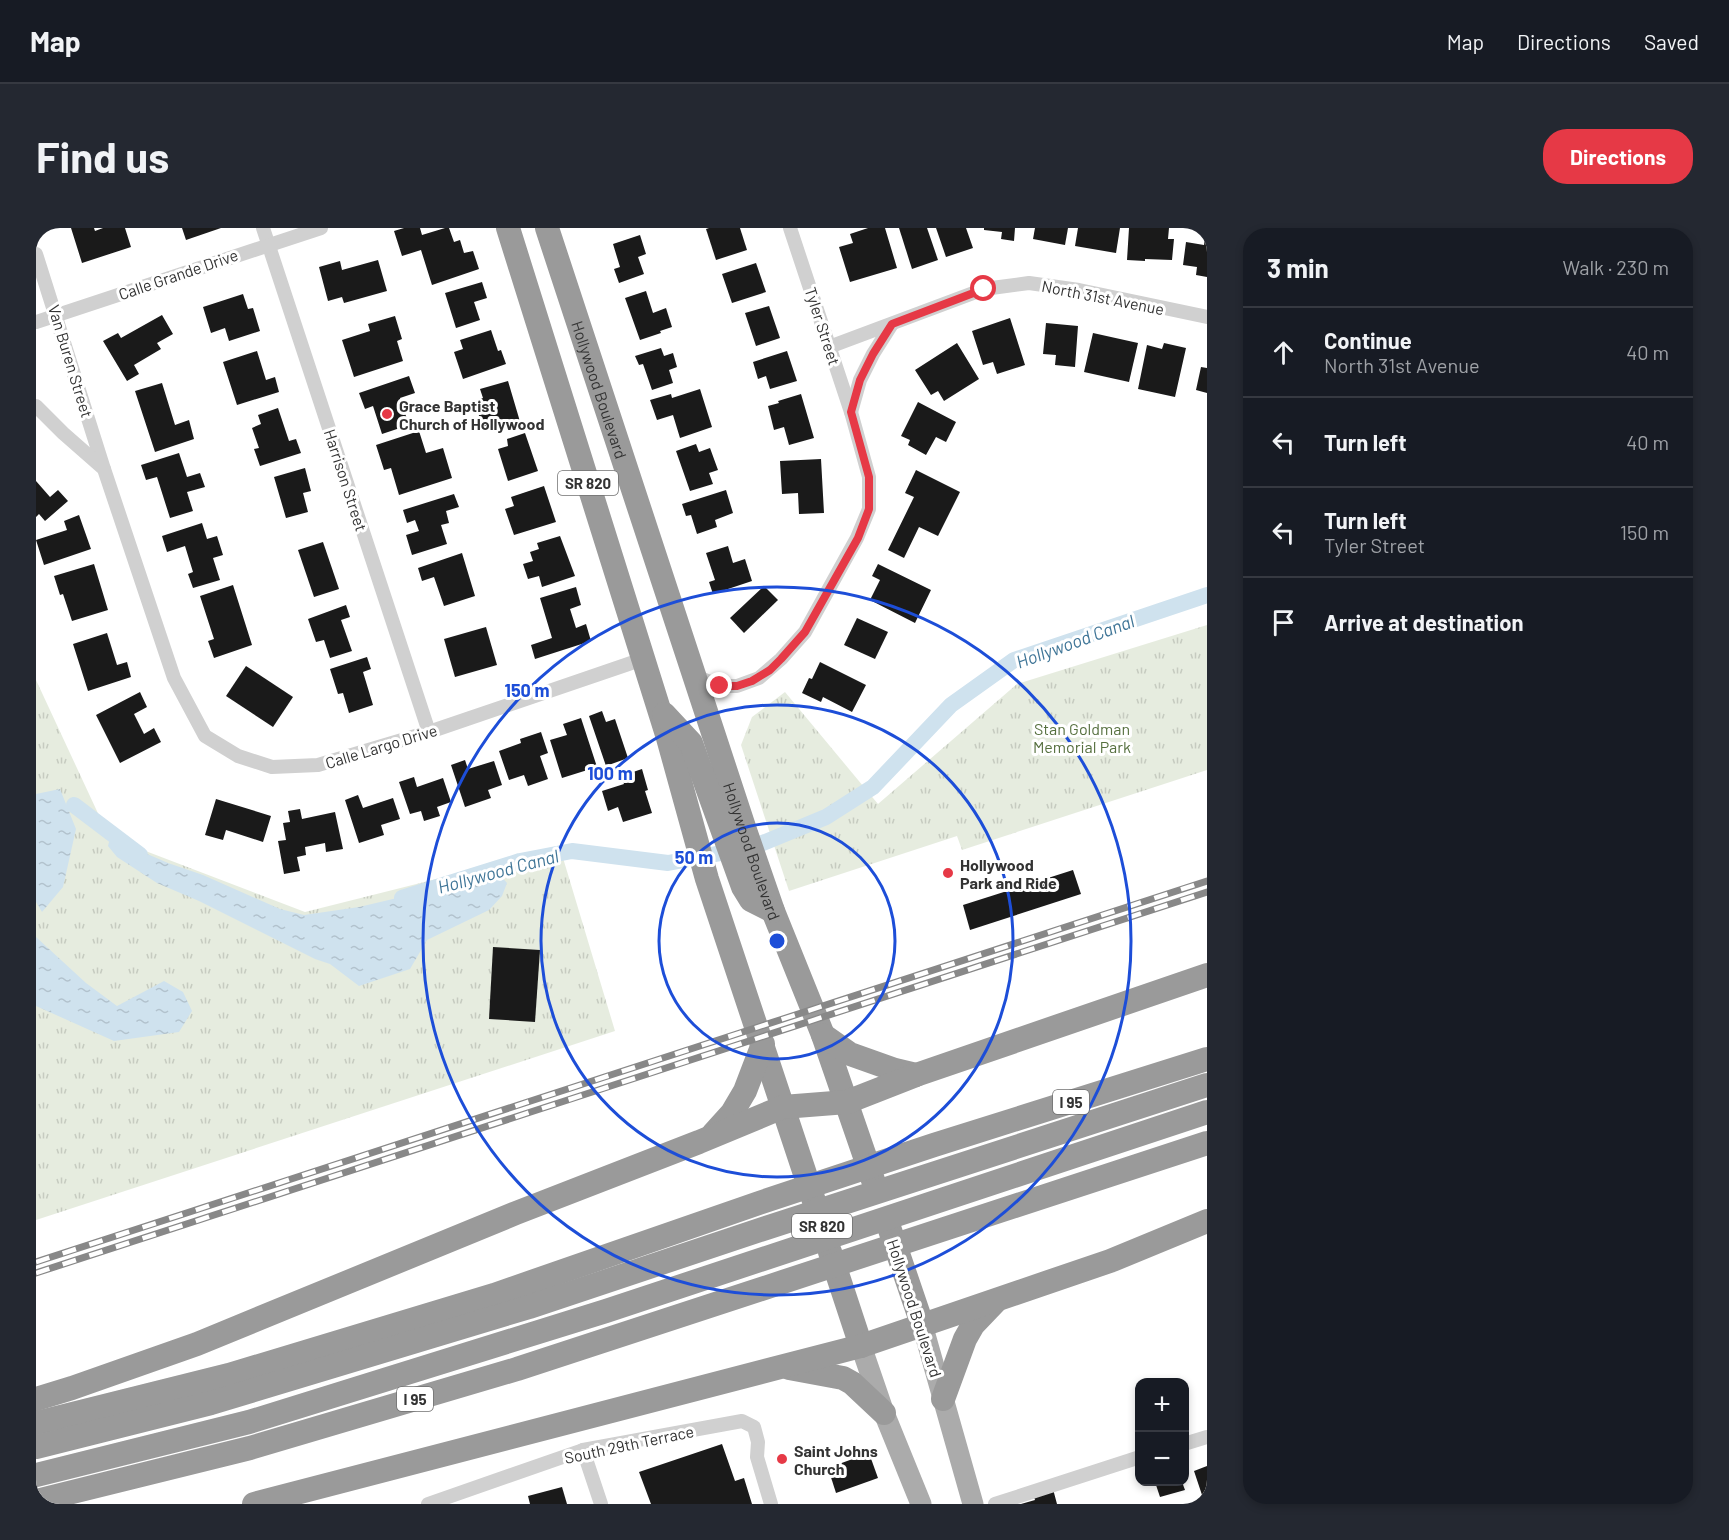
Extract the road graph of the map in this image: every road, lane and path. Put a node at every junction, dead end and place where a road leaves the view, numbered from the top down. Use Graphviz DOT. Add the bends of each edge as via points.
graph roads {
  1 [pos="263,228"];
  2 [pos="321,228"];
  3 [pos="508,228"];
  4 [pos="547,228"];
  5 [pos="790,228"];
  6 [pos="269,244"];
  7 [pos="36,254"];
  8 [pos="57,315"];
  9 [pos="1207,317"];
  10 [pos="36,322"];
  11 [pos="892,324"];
  12 [pos="829,347"];
  13 [pos="36,406"];
  14 [pos="851,412"];
  15 [pos="104,469"];
  16 [pos="643,659"];
  17 [pos="693,675"];
  18 [pos="659,708"];
  19 [pos="429,732"];
  20 [pos="740,848"];
  21 [pos="1207,975"];
  22 [pos="823,1035"];
  23 [pos="763,1044"];
  24 [pos="1207,1059"];
  25 [pos="916,1075"];
  26 [pos="1207,1085"];
  27 [pos="847,1102"];
  28 [pos="783,1107"];
  29 [pos="1207,1112"];
  30 [pos="709,1138"];
  31 [pos="1207,1143"];
  32 [pos="1207,1221"];
  33 [pos="999,1298"];
  34 [pos="922,1324"];
  35 [pos="861,1346"];
  36 [pos="781,1367"];
  37 [pos="36,1399"];
  38 [pos="943,1399"];
  39 [pos="884,1413"];
  40 [pos="36,1423"];
  41 [pos="1207,1437"];
  42 [pos="1189,1443"];
  43 [pos="36,1447"];
  44 [pos="583,1450"];
  45 [pos="1135,1459"];
  46 [pos="36,1475"];
  47 [pos="36,1501"];
  48 [pos="254,1504"];
  49 [pos="428,1504"];
  50 [pos="601,1504"];
  51 [pos="771,1504"];
  52 [pos="921,1504"];
  53 [pos="973,1504"];
  54 [pos="995,1504"];
  1 -- 6 [label="street, Harrison Street"];
  2 -- 6 [label="street, Calle Grande Drive"];
  3 -- 16 [label="highway, SR 820"];
  4 -- 17 [label="highway, Hollywood Boulevard / SR 820"];
  5 -- 12 [label="street, Tyler Street"];
  6 -- 8 [label="street, Calle Grande Drive"];
  6 -- 19 [label="street, Harrison Street"];
  7 -- 8 [label="street, Van Buren Street"];
  8 -- 10 [label="street, Calle Grande Drive"];
  8 -- 15 [label="street, Van Buren Street"];
  9 -- 11 [label="street, North 31st Avenue" via="1029,283 984,289"];
  11 -- 12 [label="street, North 31st Avenue"];
  11 -- 14 [label="street" via="860,380"];
  12 -- 14 [label="street, Tyler Street"];
  13 -- 15 [label="street"];
  14 -- 17 [label="street, Tyler Street" via="869,477 869,509 858,538 805,632 759,678 737,686 720,686"];
  15 -- 19 [label="street, Calle Largo Drive" via="174,678 205,736 237,756 272,767 318,765"];
  16 -- 18 [label="highway, SR 820"];
  16 -- 19 [label="street, Calle Largo Drive"];
  17 -- 20 [label="highway, Hollywood Boulevard / SR 820"];
  18 -- 20 [label="highway" via="691,743"];
  18 -- 23 [label="highway, SR 820" via="707,879"];
  20 -- 22 [label="highway, Hollywood Boulevard / SR 820" via="773,911"];
  21 -- 25 [label="highway"];
  22 -- 25 [label="highway" via="850,1054"];
  22 -- 27 [label="highway, Hollywood Boulevard / SR 820"];
  23 -- 28 [label="highway, SR 820"];
  23 -- 30 [label="highway" via="746,1091"];
  24 -- 40 [label="highway, I 95" via="934,1145 494,1295 229,1375"];
  25 -- 27 [label="highway"];
  26 -- 43 [label="highway" via="529,1307 211,1403"];
  27 -- 28 [label="highway"];
  27 -- 34 [label="highway, Hollywood Boulevard / SR 820"];
  28 -- 30 [label="highway"];
  28 -- 35 [label="highway, SR 820"];
  29 -- 46 [label="highway" via="606,1311 249,1422"];
  30 -- 37 [label="highway" via="197,1344"];
  31 -- 47 [label="highway, I 95" via="517,1369 250,1448"];
  32 -- 33 [label="highway" via="1110,1261"];
  33 -- 34 [label="highway"];
  33 -- 38 [label="highway" via="973,1324"];
  34 -- 35 [label="highway"];
  34 -- 38 [label="main road, Hollywood Boulevard / SR 820"];
  35 -- 36 [label="highway"];
  35 -- 39 [label="main road, SR 820"];
  36 -- 39 [label="highway" via="843,1378"];
  36 -- 48 [label="highway"];
  38 -- 53 [label="main road, Hollywood Boulevard / SR 820"];
  39 -- 52 [label="main road, SR 820"];
  41 -- 42 [label="street"];
  44 -- 49 [label="street, South 29th Terrace"];
  44 -- 50 [label="street"];
  44 -- 51 [label="street, South 29th Terrace" via="742,1421 754,1427 756,1457"];
  45 -- 54 [label="street"];
}
